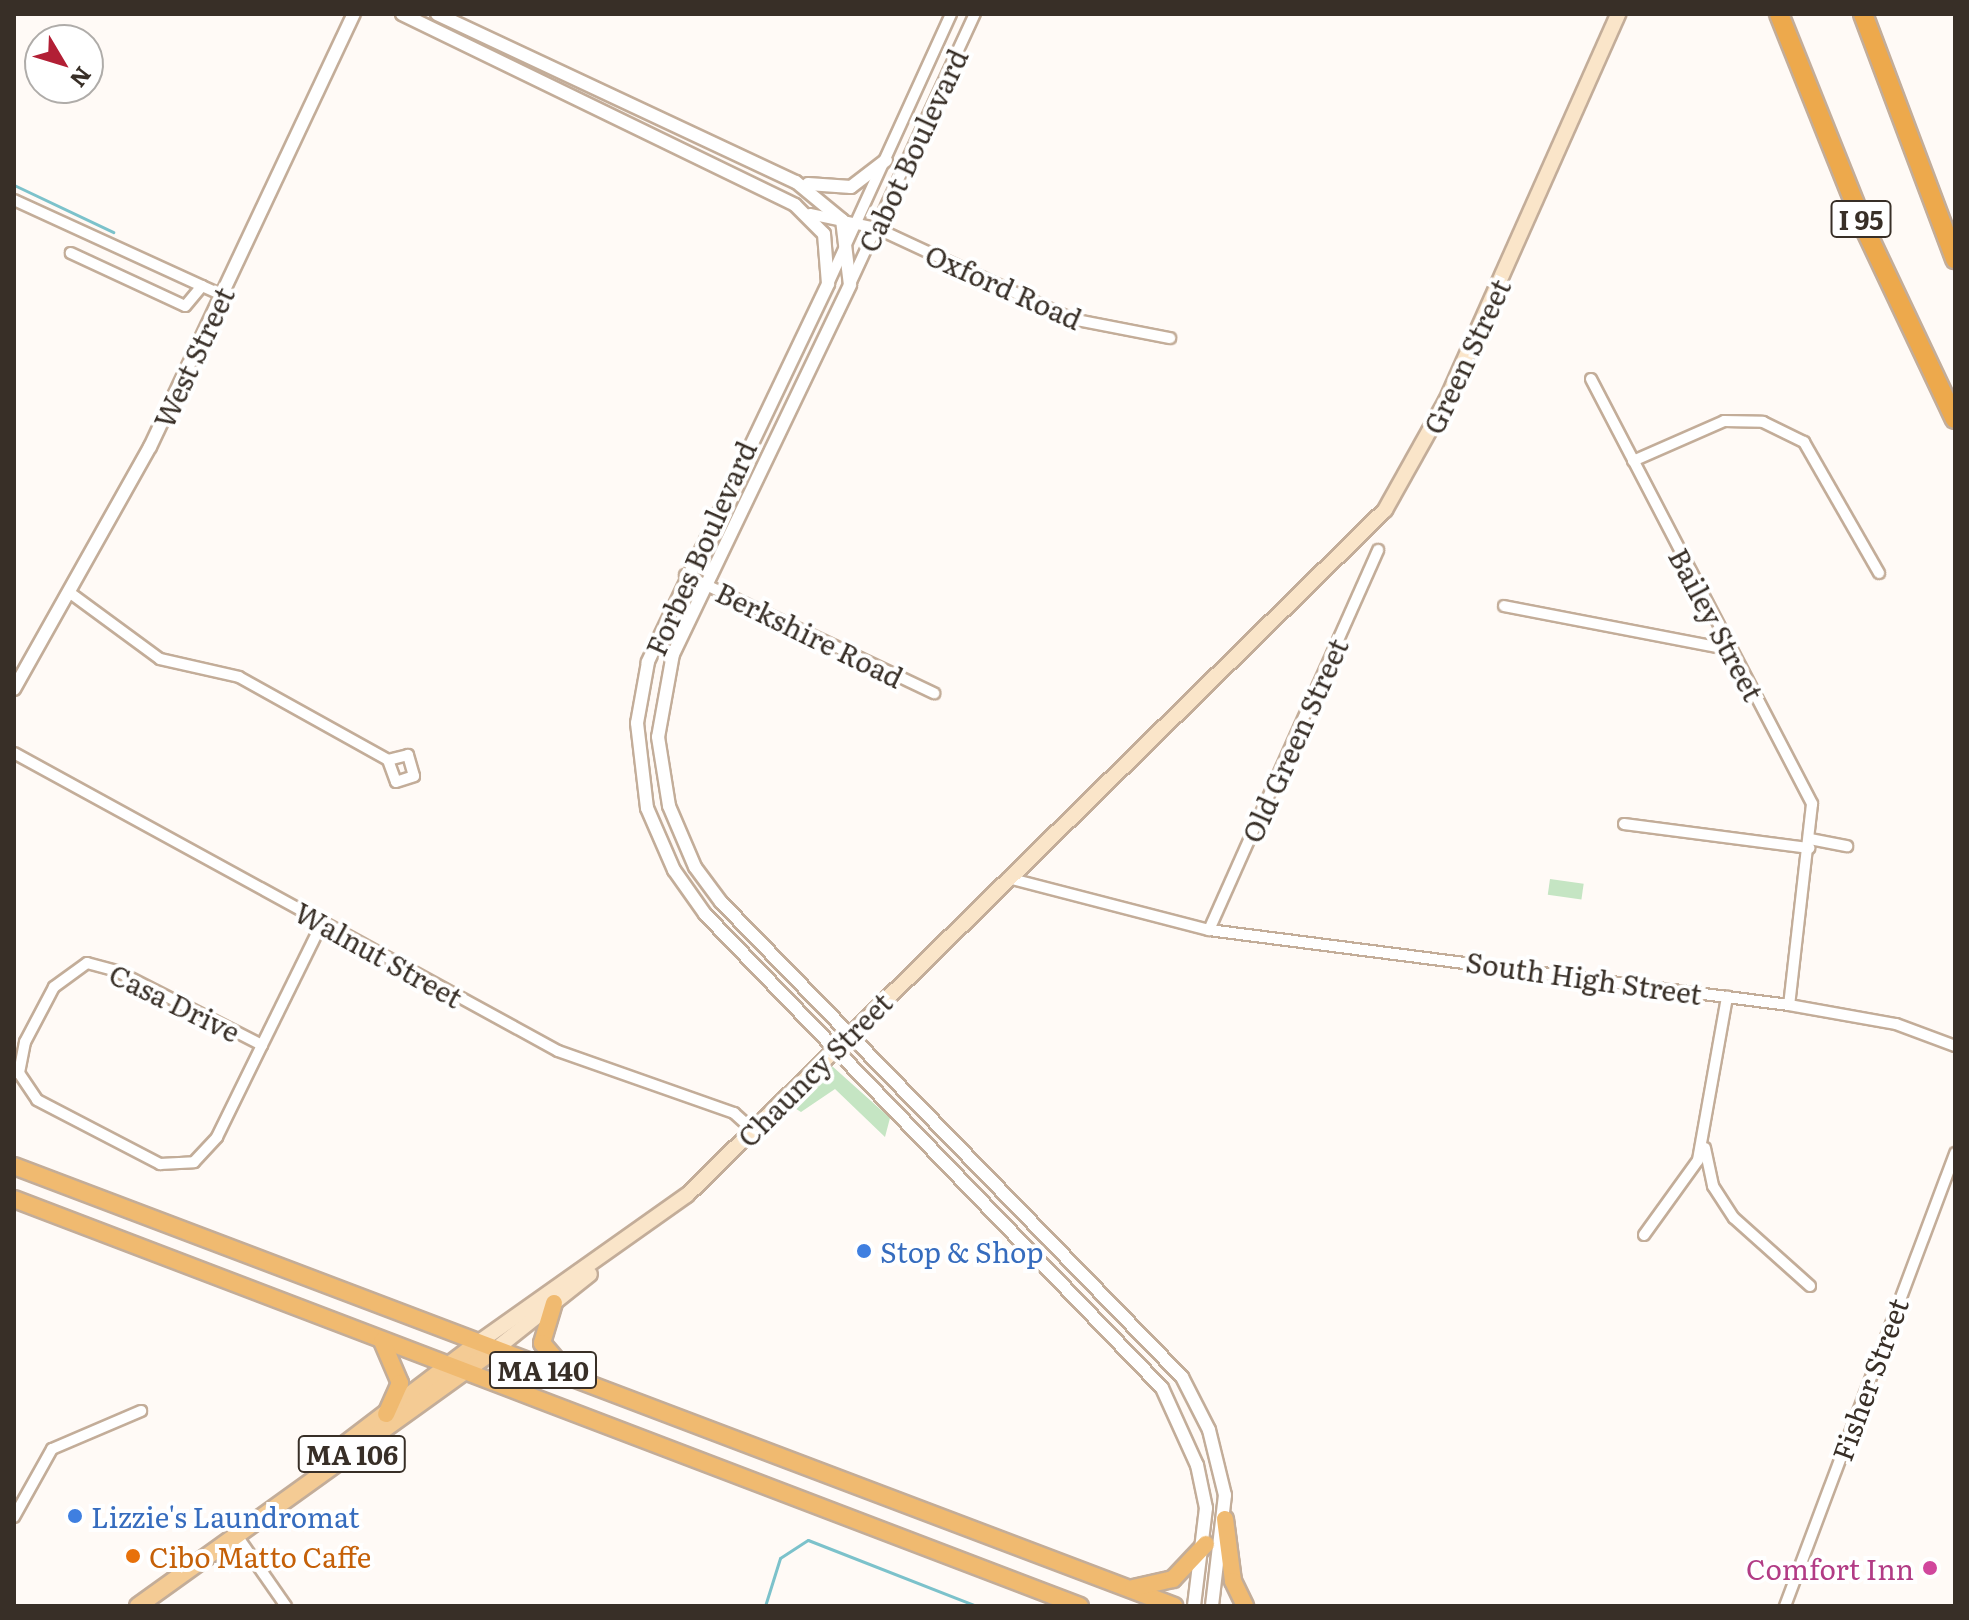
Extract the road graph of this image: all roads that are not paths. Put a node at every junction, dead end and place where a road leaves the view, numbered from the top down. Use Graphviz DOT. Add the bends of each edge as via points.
graph roads {
  1 [pos="354,14"];
  2 [pos="402,14"];
  3 [pos="437,14"];
  4 [pos="951,14"];
  5 [pos="975,14"];
  6 [pos="1618,14"];
  7 [pos="1779,14"];
  8 [pos="1863,14"];
  9 [pos="886,160"];
  10 [pos="796,182"];
  11 [pos="14,200"];
  12 [pos="810,214"];
  13 [pos="842,220"];
  14 [pos="857,224"];
  15 [pos="876,228"];
  16 [pos="848,242"];
  17 [pos="71,253"];
  18 [pos="1955,259"];
  19 [pos="828,284"];
  20 [pos="850,285"];
  21 [pos="202,286"];
  22 [pos="222,295"];
  23 [pos="1170,338"];
  24 [pos="1591,379"];
  25 [pos="1955,419"];
  26 [pos="1633,461"];
  27 [pos="1378,550"];
  28 [pos="1879,573"];
  29 [pos="685,575"];
  30 [pos="704,584"];
  31 [pos="73,595"];
  32 [pos="1504,606"];
  33 [pos="1732,650"];
  34 [pos="1244,651"];
  35 [pos="14,689"];
  36 [pos="934,693"];
  37 [pos="14,753"];
  38 [pos="388,760"];
  39 [pos="1624,824"];
  40 [pos="1809,843"];
  41 [pos="1847,846"];
  42 [pos="1008,878"];
  43 [pos="322,923"];
  44 [pos="1209,930"];
  45 [pos="1727,997"];
  46 [pos="1789,1005"];
  47 [pos="848,1034"];
  48 [pos="262,1045"];
  49 [pos="1955,1046"];
  50 [pos="834,1048"];
  51 [pos="753,1130"];
  52 [pos="1704,1142"];
  53 [pos="1955,1153"];
  54 [pos="14,1166"];
  55 [pos="14,1199"];
  56 [pos="1644,1235"];
  57 [pos="614,1253"];
  58 [pos="1810,1286"];
  59 [pos="554,1303"];
  60 [pos="381,1340"];
  61 [pos="475,1345"];
  62 [pos="492,1352"];
  63 [pos="449,1366"];
  64 [pos="466,1372"];
  65 [pos="578,1383"];
  66 [pos="141,1411"];
  67 [pos="386,1414"];
  68 [pos="14,1517"];
  69 [pos="1225,1519"];
  70 [pos="235,1533"];
  71 [pos="1206,1544"];
  72 [pos="1116,1584"];
  73 [pos="1074,1604"];
  74 [pos="138,1606"];
  75 [pos="286,1606"];
  76 [pos="1174,1606"];
  77 [pos="1194,1606"];
  78 [pos="1212,1606"];
  79 [pos="1245,1606"];
  80 [pos="1785,1606"];
  1 -- 22 [label="street, West Street"];
  2 -- 12 [label="street"];
  3 -- 10 [label="street"];
  4 -- 9 [label="street, Cabot Boulevard"];
  5 -- 15 [label="street, Cabot Boulevard"];
  6 -- 34 [label="main road, Green Street / MA 106" via="1406,480 1374,523"];
  7 -- 25 [label="highway, I 95" via="1861,219"];
  8 -- 18 [label="highway, I 95"];
  9 -- 10 [label="street" via="843,189"];
  9 -- 14 [label="street, Cabot Boulevard"];
  10 -- 13 [label="street"];
  11 -- 21 [label="street"];
  12 -- 13 [label="street"];
  12 -- 19 [label="street, Forbes Boulevard" via="826,242"];
  13 -- 14 [label="street, Oxford Road"];
  13 -- 16 [label="street, Forbes Boulevard"];
  14 -- 15 [label="street, Oxford Road"];
  14 -- 16 [label="street, Cabot Boulevard"];
  15 -- 20 [label="street, Cabot Boulevard"];
  15 -- 23 [label="street, Oxford Road" via="1072,319"];
  16 -- 19 [label="street, Cabot Boulevard"];
  16 -- 20 [label="street, Forbes Boulevard"];
  17 -- 21 [label="street" via="185,306"];
  19 -- 29 [label="street, Forbes Boulevard"];
  20 -- 30 [label="street, Forbes Boulevard"];
  21 -- 22 [label="street"];
  22 -- 31 [label="street, West Street"];
  24 -- 26 [label="street, Bailey Street"];
  26 -- 28 [label="street" via="1724,421 1763,422 1804,442"];
  26 -- 33 [label="street, Bailey Street"];
  27 -- 44 [label="street, Old Green Street"];
  29 -- 30 [label="street, Berkshire Road"];
  29 -- 50 [label="street, Forbes Boulevard" via="657,633 640,699 647,808 698,906"];
  30 -- 36 [label="street, Berkshire Road"];
  30 -- 47 [label="street, Forbes Boulevard" via="673,654 660,708 669,806 695,867 721,902"];
  31 -- 35 [label="street, West Street"];
  31 -- 38 [label="street" via="160,659 239,677"];
  32 -- 33 [label="street"];
  33 -- 40 [label="street, Bailey Street" via="1808,791"];
  34 -- 42 [label="main road, Chauncy Street / MA 106"];
  37 -- 43 [label="street, Walnut Street"];
  39 -- 40 [label="street"];
  40 -- 41 [label="street"];
  40 -- 46 [label="street, Bailey Street"];
  42 -- 44 [label="street"];
  42 -- 47 [label="main road, Chauncy Street / MA 106"];
  43 -- 48 [label="street, Casa Drive"];
  43 -- 51 [label="street, Walnut Street" via="558,1051 734,1113"];
  44 -- 45 [label="street, South High Street"];
  45 -- 46 [label="street, South High Street"];
  45 -- 52 [label="street"];
  46 -- 49 [label="street, South High Street" via="1896,1024"];
  47 -- 50 [label="main road, Chauncy Street / MA 106"];
  47 -- 69 [label="street, Forbes Boulevard" via="1172,1363 1209,1430"];
  48 -- 48 [label="street, Casa Drive" via="212,1145 177,1167 37,1100 19,1073 25,1042 54,987 87,963"];
  50 -- 51 [label="main road, Chauncy Street / MA 106"];
  50 -- 71 [label="street, Forbes Boulevard" via="1162,1388 1197,1465"];
  51 -- 57 [label="main road, Chauncy Street / MA 106"];
  52 -- 56 [label="street" via="1689,1177"];
  52 -- 58 [label="street" via="1713,1186 1734,1218"];
  53 -- 80 [label="street, Fisher Street"];
  54 -- 61 [label="highway, MA 140"];
  55 -- 60 [label="highway, MA 140"];
  57 -- 59 [label="main road, Chauncy Street / MA 106"];
  57 -- 61 [label="main road, Chauncy Street / MA 106"];
  59 -- 62 [label="main road, Chauncy Street / MA 106"];
  59 -- 65 [label="highway" via="542,1329 544,1350"];
  60 -- 63 [label="highway, MA 140"];
  60 -- 67 [label="highway" via="400,1383"];
  61 -- 62 [label="highway, MA 140"];
  61 -- 63 [label="main road, Chauncy Street / MA 106"];
  62 -- 64 [label="main road, Chauncy Street / MA 106"];
  62 -- 65 [label="highway, MA 140"];
  63 -- 64 [label="highway, MA 140"];
  63 -- 67 [label="main road, Chauncy Street / MA 106"];
  64 -- 70 [label="main road, Chauncy Street / MA 106"];
  64 -- 73 [label="highway, MA 140"];
  65 -- 72 [label="highway, MA 140"];
  66 -- 68 [label="street" via="52,1449"];
  67 -- 70 [label="main road, Chauncy Street / MA 106"];
  69 -- 78 [label="street, Forbes Boulevard"];
  69 -- 79 [label="highway" via="1233,1581"];
  70 -- 74 [label="main road, Chauncy Street / MA 106"];
  70 -- 75 [label="street"];
  71 -- 72 [label="highway" via="1173,1579 1139,1589"];
  71 -- 77 [label="street, Forbes Boulevard"];
  72 -- 76 [label="highway, MA 140"];
}
